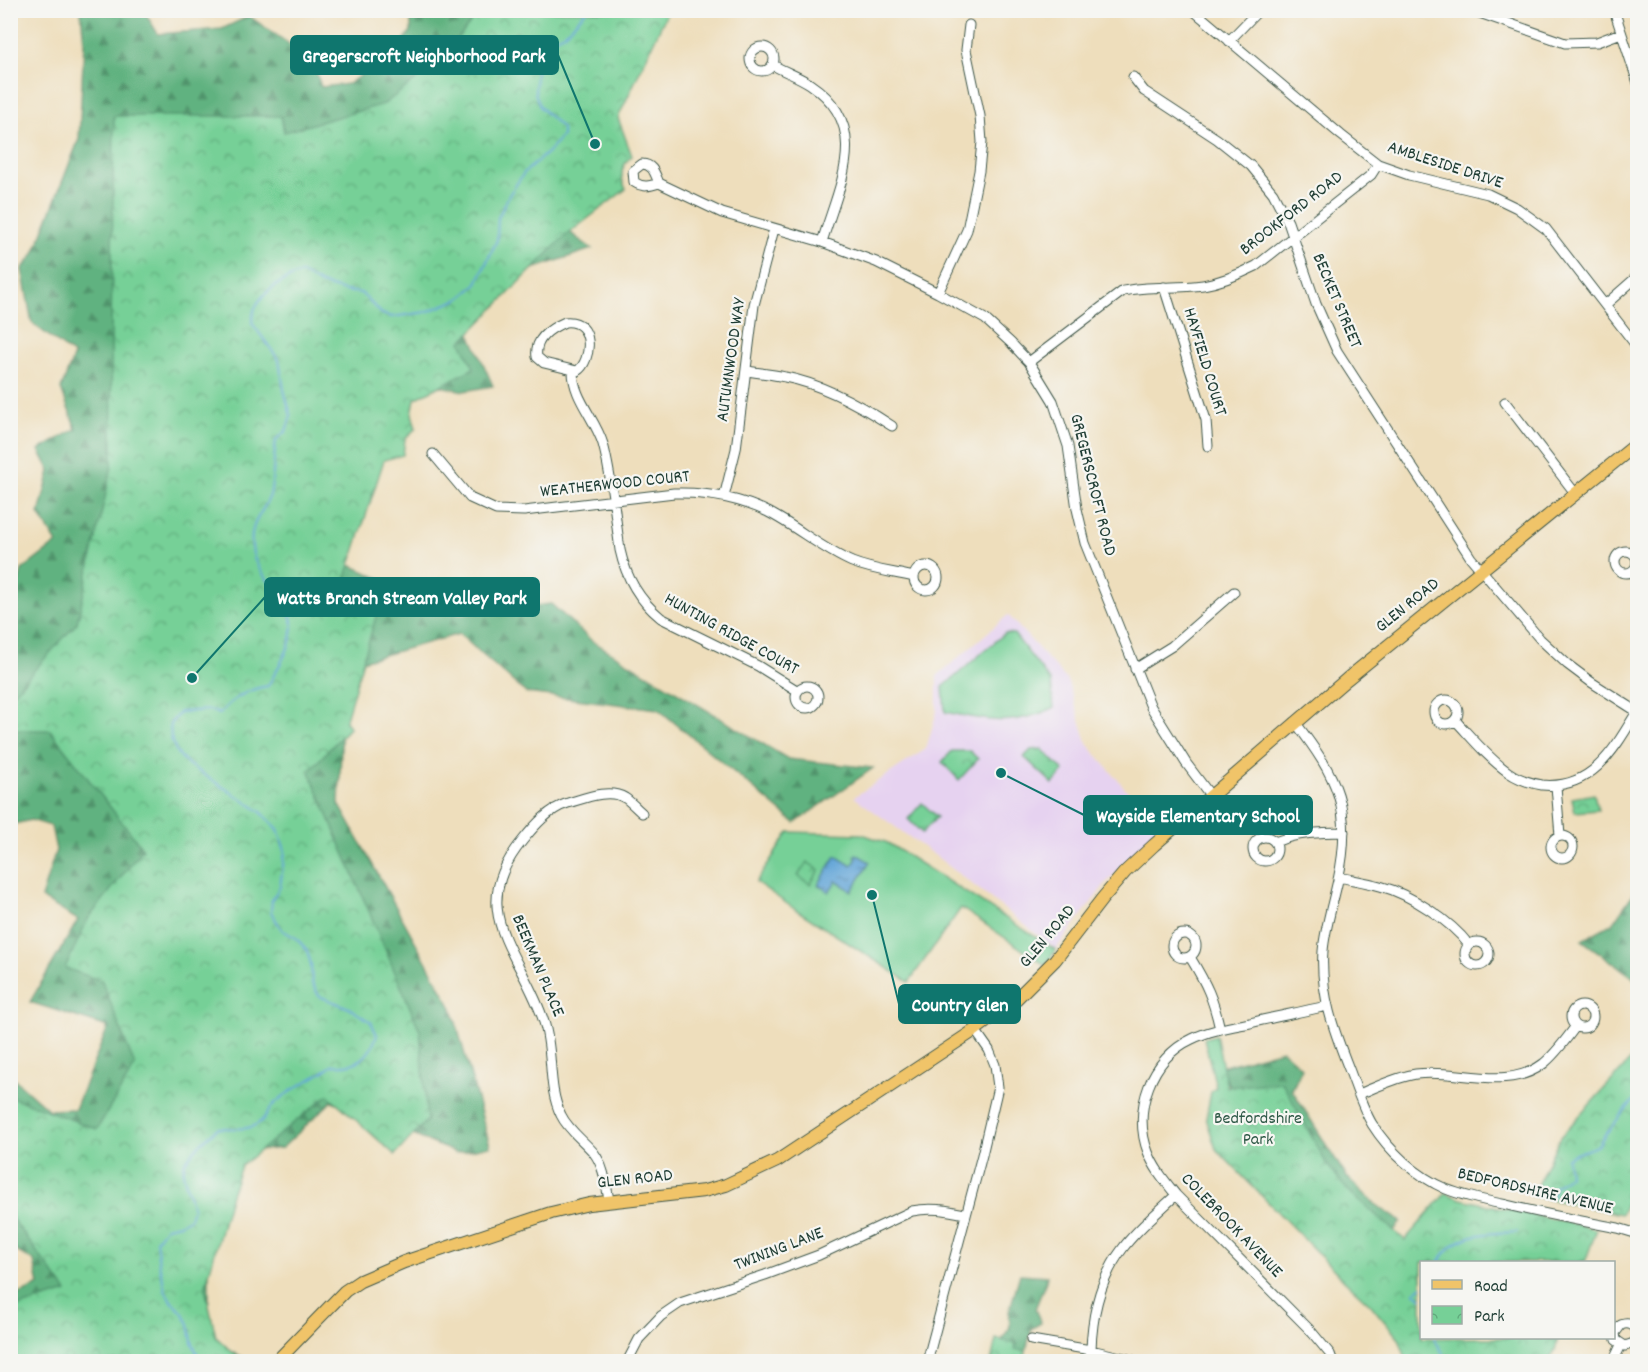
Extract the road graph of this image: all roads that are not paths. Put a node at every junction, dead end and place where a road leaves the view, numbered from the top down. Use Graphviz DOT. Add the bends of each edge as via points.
graph roads {
  1 [pos="1193,10"];
  2 [pos="1259,10"];
  3 [pos="1470,10"];
  4 [pos="1614,10"];
  5 [pos="969,25"];
  6 [pos="1621,33"];
  7 [pos="1229,41"];
  8 [pos="773,64"];
  9 [pos="1133,77"];
  10 [pos="1638,83"];
  11 [pos="1378,164"];
  12 [pos="659,183"];
  13 [pos="774,229"];
  14 [pos="1293,237"];
  15 [pos="822,242"];
  16 [pos="1638,276"];
  17 [pos="1164,287"];
  18 [pos="938,293"];
  19 [pos="1605,306"];
  20 [pos="1638,348"];
  21 [pos="1029,362"];
  22 [pos="573,371"];
  23 [pos="747,371"];
  24 [pos="1505,402"];
  25 [pos="892,426"];
  26 [pos="1638,443"];
  27 [pos="1208,446"];
  28 [pos="433,454"];
  29 [pos="1575,494"];
  30 [pos="724,497"];
  31 [pos="613,500"];
  32 [pos="1482,569"];
  33 [pos="914,577"];
  34 [pos="1234,592"];
  35 [pos="1135,669"];
  36 [pos="798,691"];
  37 [pos="1637,712"];
  38 [pos="1455,720"];
  39 [pos="1295,722"];
  40 [pos="1556,786"];
  41 [pos="1210,795"];
  42 [pos="642,813"];
  43 [pos="1344,832"];
  44 [pos="1560,836"];
  45 [pos="1275,843"];
  46 [pos="1339,877"];
  47 [pos="1469,945"];
  48 [pos="1190,957"];
  49 [pos="1326,1006"];
  50 [pos="1576,1026"];
  51 [pos="1220,1029"];
  52 [pos="975,1030"];
  53 [pos="1359,1094"];
  54 [pos="1176,1195"];
  55 [pos="609,1200"];
  56 [pos="965,1214"];
  57 [pos="1638,1234"];
  58 [pos="1638,1335"];
  59 [pos="1031,1340"];
  60 [pos="1621,1345"];
  61 [pos="1091,1350"];
  62 [pos="276,1362"];
  63 [pos="627,1362"];
  64 [pos="927,1362"];
  65 [pos="1141,1362"];
  66 [pos="1333,1362"];
  67 [pos="1613,1362"];
  1 -- 7 [label="street, AMBLESIDE DRIVE"];
  2 -- 7 [label="street"];
  3 -- 6 [label="street" via="1565,43 1597,42"];
  4 -- 6 [label="street"];
  5 -- 18 [label="street" via="966,50 982,142 979,171 967,230"];
  6 -- 10 [label="street"];
  7 -- 11 [label="street, AMBLESIDE DRIVE"];
  8 -- 15 [label="street" via="810,84 832,103 846,129 848,151"];
  9 -- 14 [label="street, BECKET STREET" via="1144,91 1251,166 1273,193"];
  11 -- 14 [label="street, BROOKFORD ROAD" via="1371,175"];
  11 -- 19 [label="street, AMBLESIDE DRIVE" via="1488,194 1517,208 1546,229"];
  12 -- 13 [label="street, GREGERSCROFT ROAD" via="722,213"];
  13 -- 15 [label="street, GREGERSCROFT ROAD"];
  13 -- 23 [label="street, AUTUMNWOOD WAY" via="754,305"];
  14 -- 17 [label="street, BROOKFORD ROAD" via="1240,274 1204,285"];
  14 -- 32 [label="street, BECKET STREET" via="1337,351 1471,558"];
  15 -- 18 [label="street, GREGERSCROFT ROAD" via="876,262"];
  16 -- 19 [label="street"];
  17 -- 21 [label="street, BROOKFORD ROAD" via="1123,291"];
  17 -- 27 [label="street, HAYFIELD COURT" via="1206,420"];
  18 -- 21 [label="street, GREGERSCROFT ROAD" via="985,319"];
  19 -- 20 [label="street, AMBLESIDE DRIVE"];
  21 -- 35 [label="street, GREGERSCROFT ROAD" via="1053,401 1068,446 1085,543"];
  22 -- 22 [label="street" via="544,363 536,350 549,330 570,322 577,323 588,334 586,360 582,368"];
  22 -- 31 [label="street, HUNTING RIDGE COURT" via="577,391 603,444"];
  23 -- 25 [label="street" via="818,386"];
  23 -- 30 [label="street, AUTUMNWOOD WAY" via="736,449"];
  24 -- 29 [label="street"];
  26 -- 29 [label="main road, GLEN ROAD"];
  28 -- 31 [label="street, WEATHERWOOD COURT" via="470,498 496,510 524,511"];
  29 -- 32 [label="main road, GLEN ROAD"];
  30 -- 31 [label="street, WEATHERWOOD COURT" via="693,492"];
  30 -- 33 [label="street, WEATHERWOOD COURT" via="767,512 852,562"];
  31 -- 36 [label="street, HUNTING RIDGE COURT" via="623,565 648,607 674,627 758,666"];
  32 -- 37 [label="street, BECKET STREET" via="1540,639 1567,664"];
  32 -- 39 [label="main road, GLEN ROAD"];
  34 -- 35 [label="street" via="1172,646"];
  35 -- 41 [label="street, GREGERSCROFT ROAD" via="1164,731"];
  37 -- 40 [label="street" via="1614,749 1594,770"];
  38 -- 40 [label="street" via="1509,773 1535,784"];
  39 -- 41 [label="main road, GLEN ROAD"];
  39 -- 43 [label="street, BEDFORDSHIRE AVENUE" via="1320,753 1334,779"];
  40 -- 44 [label="street"];
  41 -- 52 [label="main road, GLEN ROAD" via="1125,872 1038,979"];
  42 -- 55 [label="street, BEEKMAN PLACE" via="625,798 615,795 594,796 564,805 537,822 516,848 498,881 498,921 545,1023 557,1106 563,1119 596,1155"];
  43 -- 45 [label="street" via="1317,832 1286,837"];
  43 -- 46 [label="street, BEDFORDSHIRE AVENUE"];
  46 -- 47 [label="street" via="1402,894 1460,932"];
  46 -- 49 [label="street, BEDFORDSHIRE AVENUE" via="1323,950"];
  48 -- 51 [label="street" via="1207,986"];
  49 -- 51 [label="street, COLEBROOK AVENUE"];
  49 -- 53 [label="street, BEDFORDSHIRE AVENUE"];
  50 -- 53 [label="street" via="1542,1065 1523,1075 1501,1078 1446,1072 1415,1074"];
  51 -- 54 [label="street, COLEBROOK AVENUE" via="1178,1047 1147,1087 1144,1140 1160,1175"];
  52 -- 55 [label="main road, GLEN ROAD" via="781,1159 749,1176 704,1191"];
  52 -- 56 [label="street" via="989,1050 998,1087"];
  53 -- 57 [label="street, BEDFORDSHIRE AVENUE" via="1371,1122 1388,1145 1407,1164 1445,1188"];
  54 -- 61 [label="street" via="1124,1246 1104,1278"];
  54 -- 66 [label="street, COLEBROOK AVENUE" via="1310,1330"];
  55 -- 62 [label="main road, GLEN ROAD" via="551,1213 404,1262 360,1281 345,1291"];
  56 -- 63 [label="street, TWINING LANE" via="927,1208 912,1211 819,1255 680,1303 660,1316 639,1339"];
  56 -- 64 [label="street"];
  58 -- 60 [label="street" via="1632,1345"];
  58 -- 60 [label="street" via="1631,1324 1621,1324 1615,1337"];
  59 -- 61 [label="street"];
  60 -- 67 [label="street"];
  61 -- 65 [label="street"];
}
